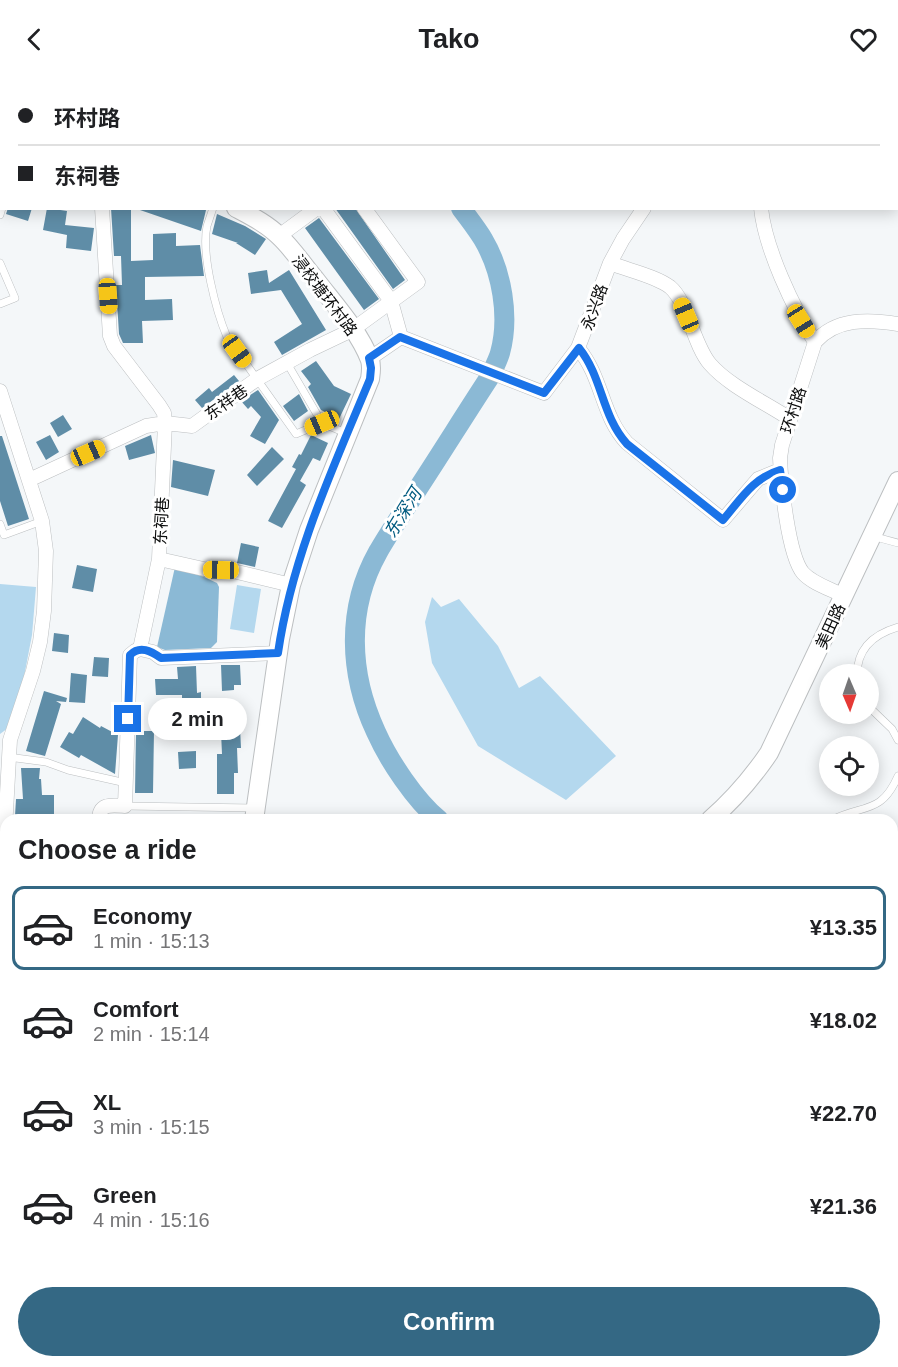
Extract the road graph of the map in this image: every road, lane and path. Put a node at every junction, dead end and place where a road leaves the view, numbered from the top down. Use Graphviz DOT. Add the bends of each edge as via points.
graph roads {
  1 [pos="102,210"];
  2 [pos="212,210"];
  3 [pos="240,210"];
  4 [pos="314,210"];
  5 [pos="324,210"];
  6 [pos="365,210"];
  7 [pos="643,210"];
  8 [pos="761,210"];
  9 [pos="279,236"];
  10 [pos="0,263"];
  11 [pos="610,263"];
  12 [pos="391,301"];
  13 [pos="0,304"];
  14 [pos="898,324"];
  15 [pos="352,330"];
  16 [pos="400,337"];
  17 [pos="814,342"];
  18 [pos="579,348"];
  19 [pos="369,358"];
  20 [pos="287,363"];
  21 [pos="257,380"];
  22 [pos="0,391"];
  23 [pos="790,419"];
  24 [pos="165,423"];
  25 [pos="322,423"];
  26 [pos="348,434"];
  27 [pos="780,470"];
  28 [pos="29,480"];
  29 [pos="898,481"];
  30 [pos="42,521"];
  31 [pos="0,524"];
  32 [pos="872,536"];
  33 [pos="898,543"];
  34 [pos="159,559"];
  35 [pos="291,585"];
  36 [pos="844,596"];
  37 [pos="898,627"];
  38 [pos="140,649"];
  39 [pos="278,653"];
  40 [pos="858,664"];
  41 [pos="879,717"];
  42 [pos="5,740"];
  43 [pos="898,740"];
  44 [pos="8,757"];
  45 [pos="898,776"];
  46 [pos="126,783"];
  47 [pos="125,806"];
  48 [pos="3,814"];
  49 [pos="99,814"];
  50 [pos="255,814"];
  51 [pos="716,814"];
  52 [pos="847,814"];
  1 -- 24 [label="street, 东祠巷" via="110,336 159,405"];
  2 -- 21 [label="lane" via="206,238 210,280 227,337"];
  3 -- 9 [label="street, 浸校塘环村路"];
  4 -- 9 [label="street"];
  5 -- 12 [label="street"];
  6 -- 12 [label="street, 东祥巷" via="418,282"];
  7 -- 11 [label="street, 永兴路"];
  8 -- 17 [label="street" via="766,236 788,293"];
  9 -- 15 [label="street, 浸校塘环村路"];
  10 -- 13 [label="lane" via="15,298"];
  11 -- 18 [label="street, 永兴路"];
  11 -- 23 [label="street" via="670,288 711,365"];
  12 -- 15 [label="street, 东祥巷"];
  12 -- 16 [label="street"];
  14 -- 17 [label="street" via="850,322 829,330"];
  15 -- 19 [label="street, 浸校塘环村路"];
  15 -- 20 [label="street, 东祥巷"];
  16 -- 18 [label="street, 永兴路" via="544,393"];
  16 -- 19 [label="street"];
  17 -- 23 [label="street, 环村路"];
  18 -- 27 [label="street" via="591,365 618,434 723,520 759,479"];
  19 -- 26 [label="street" via="370,379"];
  20 -- 21 [label="street, 东祥巷"];
  20 -- 25 [label="lane"];
  21 -- 24 [label="street, 东祥巷" via="192,426"];
  21 -- 25 [label="lane" via="296,434"];
  22 -- 28 [label="street"];
  23 -- 27 [label="street, 环村路"];
  24 -- 28 [label="street, 东祥巷" via="147,426"];
  24 -- 34 [label="street, 东祠巷"];
  25 -- 26 [label="lane"];
  26 -- 35 [label="street"];
  27 -- 36 [label="street, 环村路" via="792,547 799,567 811,580"];
  28 -- 30 [label="street"];
  29 -- 32 [label="street, 美田路"];
  30 -- 31 [label="lane" via="4,535"];
  30 -- 42 [label="street" via="46,571 40,642 31,680"];
  32 -- 33 [label="lane"];
  32 -- 36 [label="street, 美田路"];
  34 -- 35 [label="street"];
  34 -- 38 [label="street, 东祠巷"];
  35 -- 39 [label="street"];
  36 -- 51 [label="street, 美田路" via="769,753 738,794"];
  37 -- 40 [label="lane" via="880,633 867,644"];
  38 -- 39 [label="street" via="161,658"];
  38 -- 46 [label="street, 东祠巷" via="130,655"];
  39 -- 50 [label="street"];
  41 -- 43 [label="lane"];
  42 -- 44 [label="street"];
  44 -- 46 [label="lane" via="46,762"];
  44 -- 48 [label="street"];
  45 -- 52 [label="lane" via="887,796 875,806"];
  46 -- 47 [label="street, 东祠巷"];
  47 -- 49 [label="street" via="107,805"];
  47 -- 50 [label="lane"];
}
